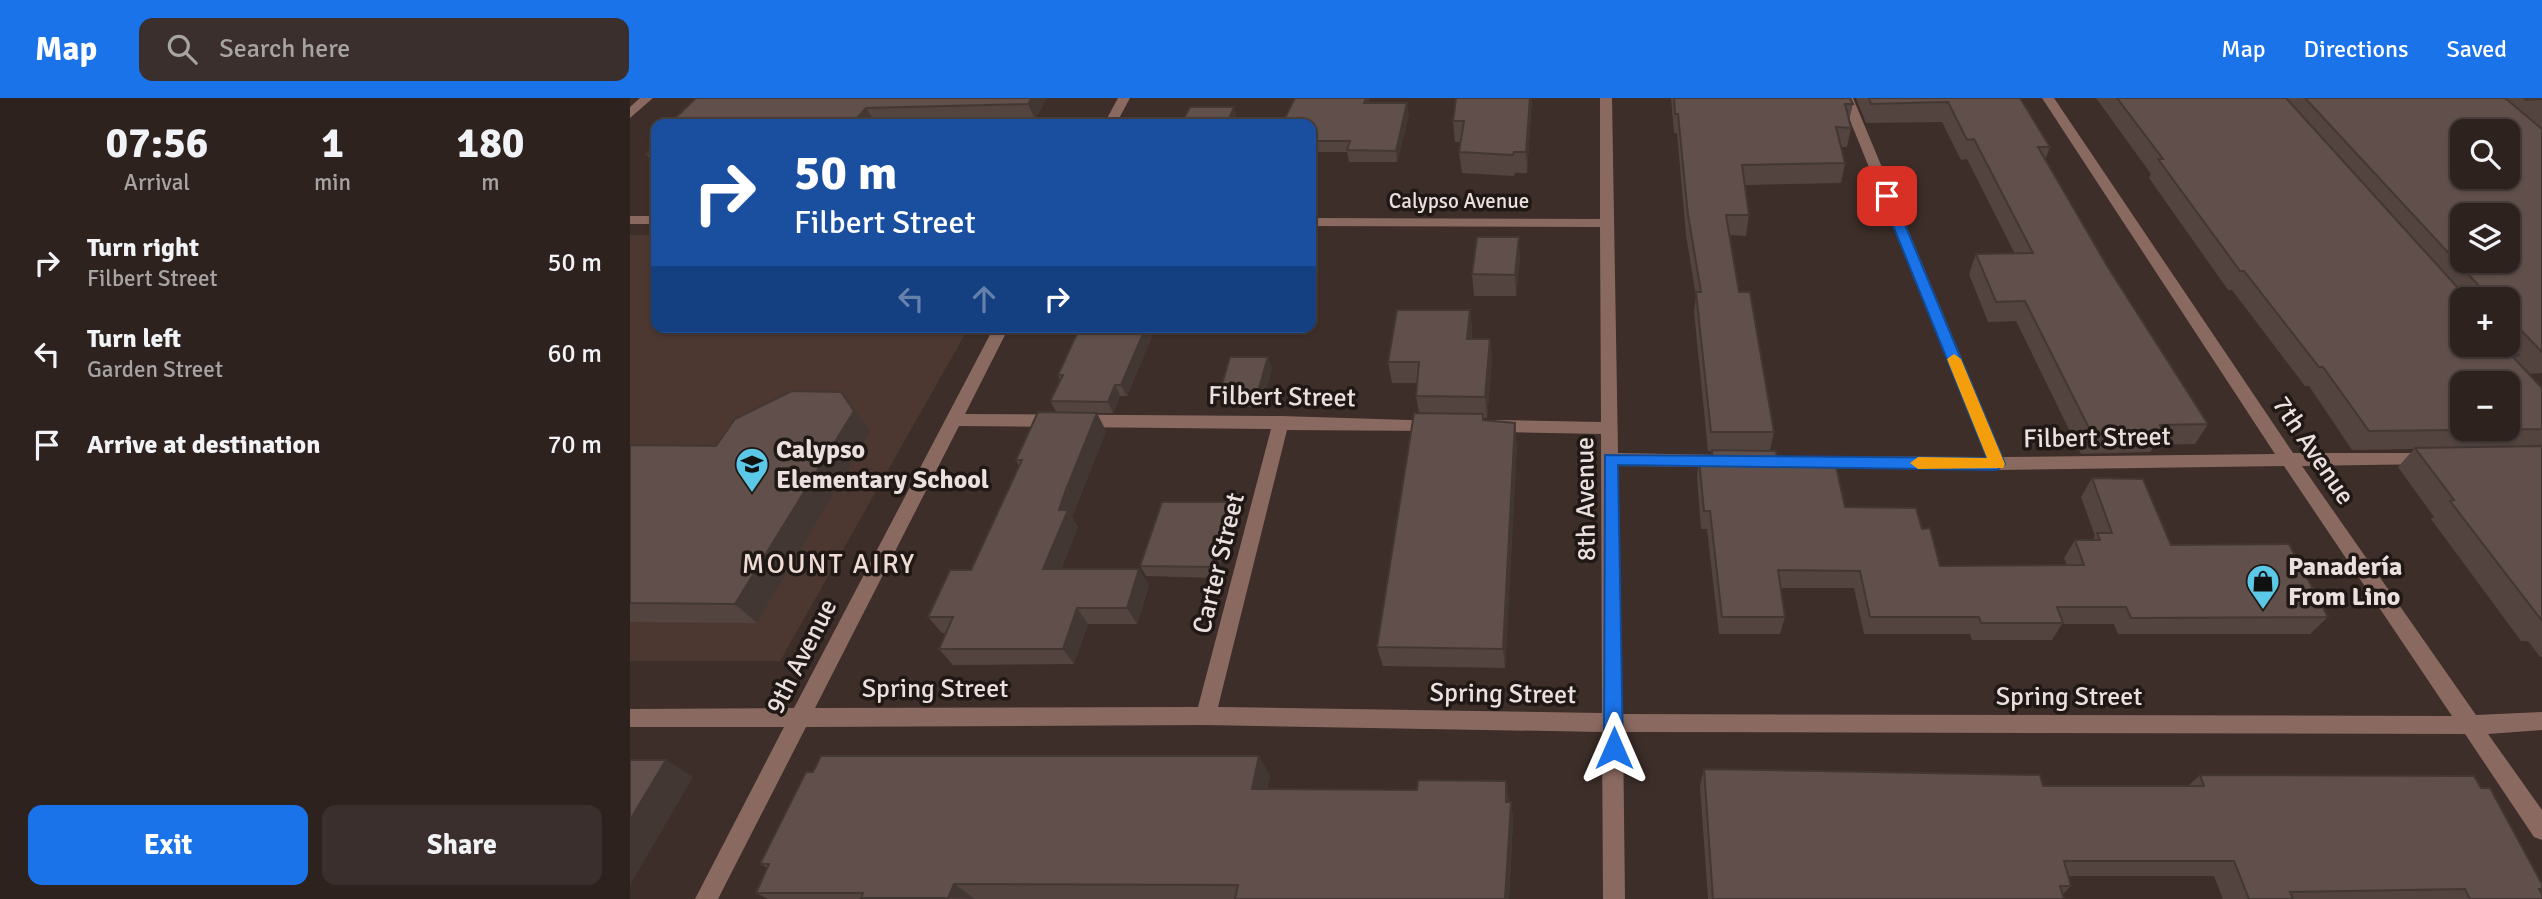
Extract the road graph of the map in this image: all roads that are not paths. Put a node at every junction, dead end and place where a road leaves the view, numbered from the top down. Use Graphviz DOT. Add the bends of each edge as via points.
graph roads {
  1 [pos="647,98"];
  2 [pos="1124,98"];
  3 [pos="1606,98"];
  4 [pos="1847,98"];
  5 [pos="2048,98"];
  6 [pos="630,114"];
  7 [pos="1113,119"];
  8 [pos="630,220"];
  9 [pos="651,220"];
  10 [pos="1316,222"];
  11 [pos="1608,223"];
  12 [pos="999,333"];
  13 [pos="953,420"];
  14 [pos="1281,422"];
  15 [pos="1610,428"];
  16 [pos="2449,458"];
  17 [pos="1610,459"];
  18 [pos="1735,461"];
  19 [pos="1790,461"];
  20 [pos="2289,461"];
  21 [pos="1997,464"];
  22 [pos="1206,716"];
  23 [pos="799,717"];
  24 [pos="630,718"];
  25 [pos="2542,721"];
  26 [pos="1614,723"];
  27 [pos="2474,725"];
  28 [pos="2542,829"];
  29 [pos="706,899"];
  30 [pos="1614,899"];
  1 -- 6 [label="street"];
  2 -- 7 [label="street"];
  3 -- 11 [label="street, 8th Avenue"];
  4 -- 21 [label="street"];
  5 -- 20 [label="street, 7th Avenue"];
  8 -- 9 [label="street"];
  10 -- 11 [label="street, Calypso Avenue"];
  11 -- 15 [label="street, 8th Avenue"];
  12 -- 13 [label="street, 9th Avenue"];
  13 -- 14 [label="street, Filbert Street"];
  13 -- 23 [label="street, 9th Avenue"];
  14 -- 15 [label="street, Filbert Street"];
  14 -- 22 [label="street, Carter Street"];
  15 -- 17 [label="street, 8th Avenue"];
  16 -- 20 [label="street, Filbert Street"];
  17 -- 18 [label="street"];
  17 -- 26 [label="street, 8th Avenue"];
  19 -- 21 [label="street, Filbert Street"];
  20 -- 21 [label="street, Filbert Street"];
  20 -- 27 [label="street, 7th Avenue"];
  22 -- 23 [label="street, Spring Street"];
  22 -- 26 [label="street, Spring Street"];
  23 -- 24 [label="street, Spring Street"];
  23 -- 29 [label="street, 9th Avenue"];
  25 -- 27 [label="street, Spring Street"];
  26 -- 27 [label="street, Spring Street"];
  26 -- 30 [label="street, 8th Avenue"];
  27 -- 28 [label="street, 7th Avenue"];
}
